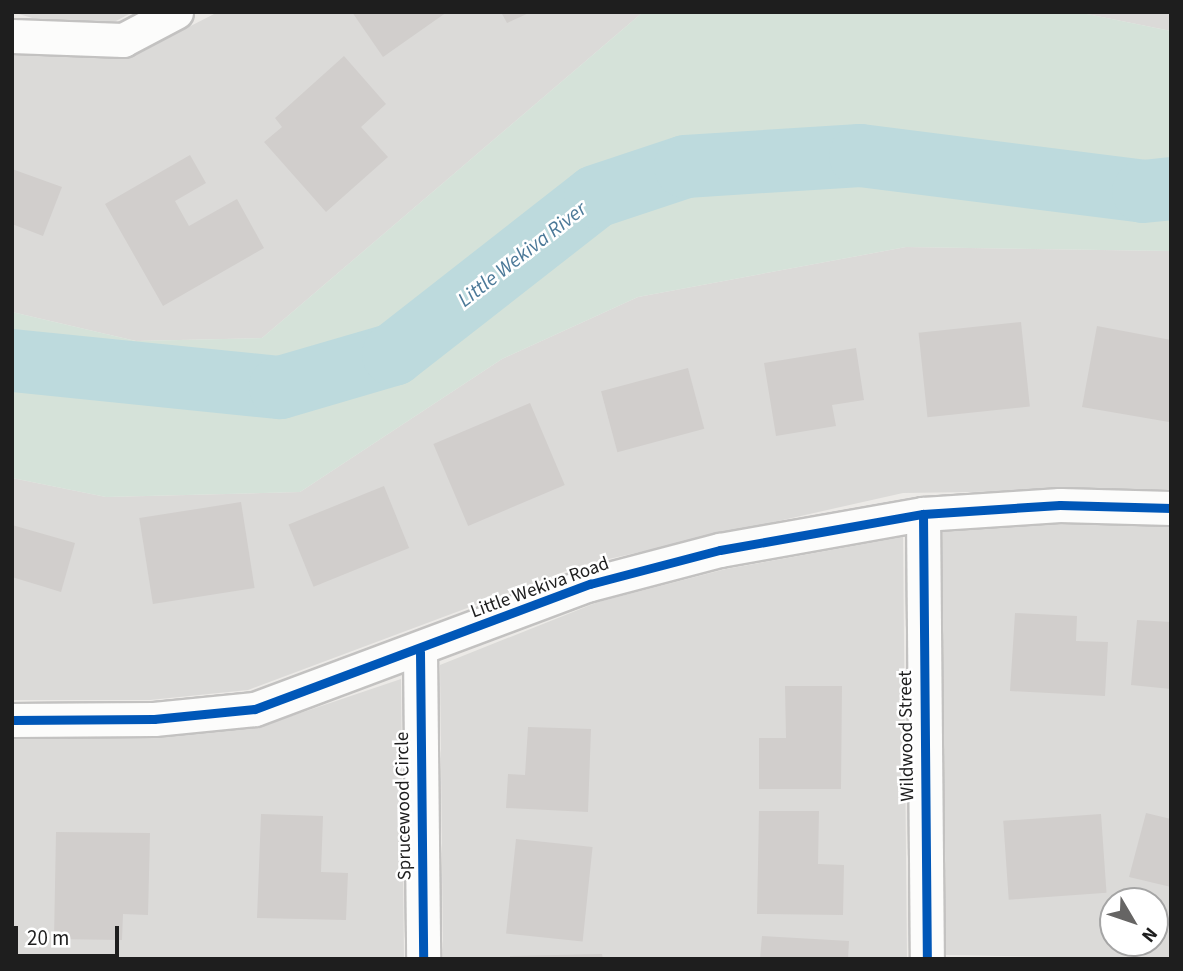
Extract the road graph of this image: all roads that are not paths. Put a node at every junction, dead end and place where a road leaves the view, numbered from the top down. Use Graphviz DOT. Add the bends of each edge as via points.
graph roads {
  1 [pos="176,12"];
  2 [pos="12,36"];
  3 [pos="1171,508"];
  4 [pos="923,514"];
  5 [pos="420,652"];
  6 [pos="12,720"];
  7 [pos="423,959"];
  8 [pos="927,959"];
  1 -- 2 [label="street" via="123,40"];
  3 -- 4 [label="street, Little Wekiva Road" via="1060,505"];
  4 -- 5 [label="street, Little Wekiva Road" via="720,550 590,584"];
  4 -- 8 [label="street, Wildwood Street"];
  5 -- 6 [label="street, Little Wekiva Road" via="255,709 154,719"];
  5 -- 7 [label="street, Sprucewood Circle"];
}
